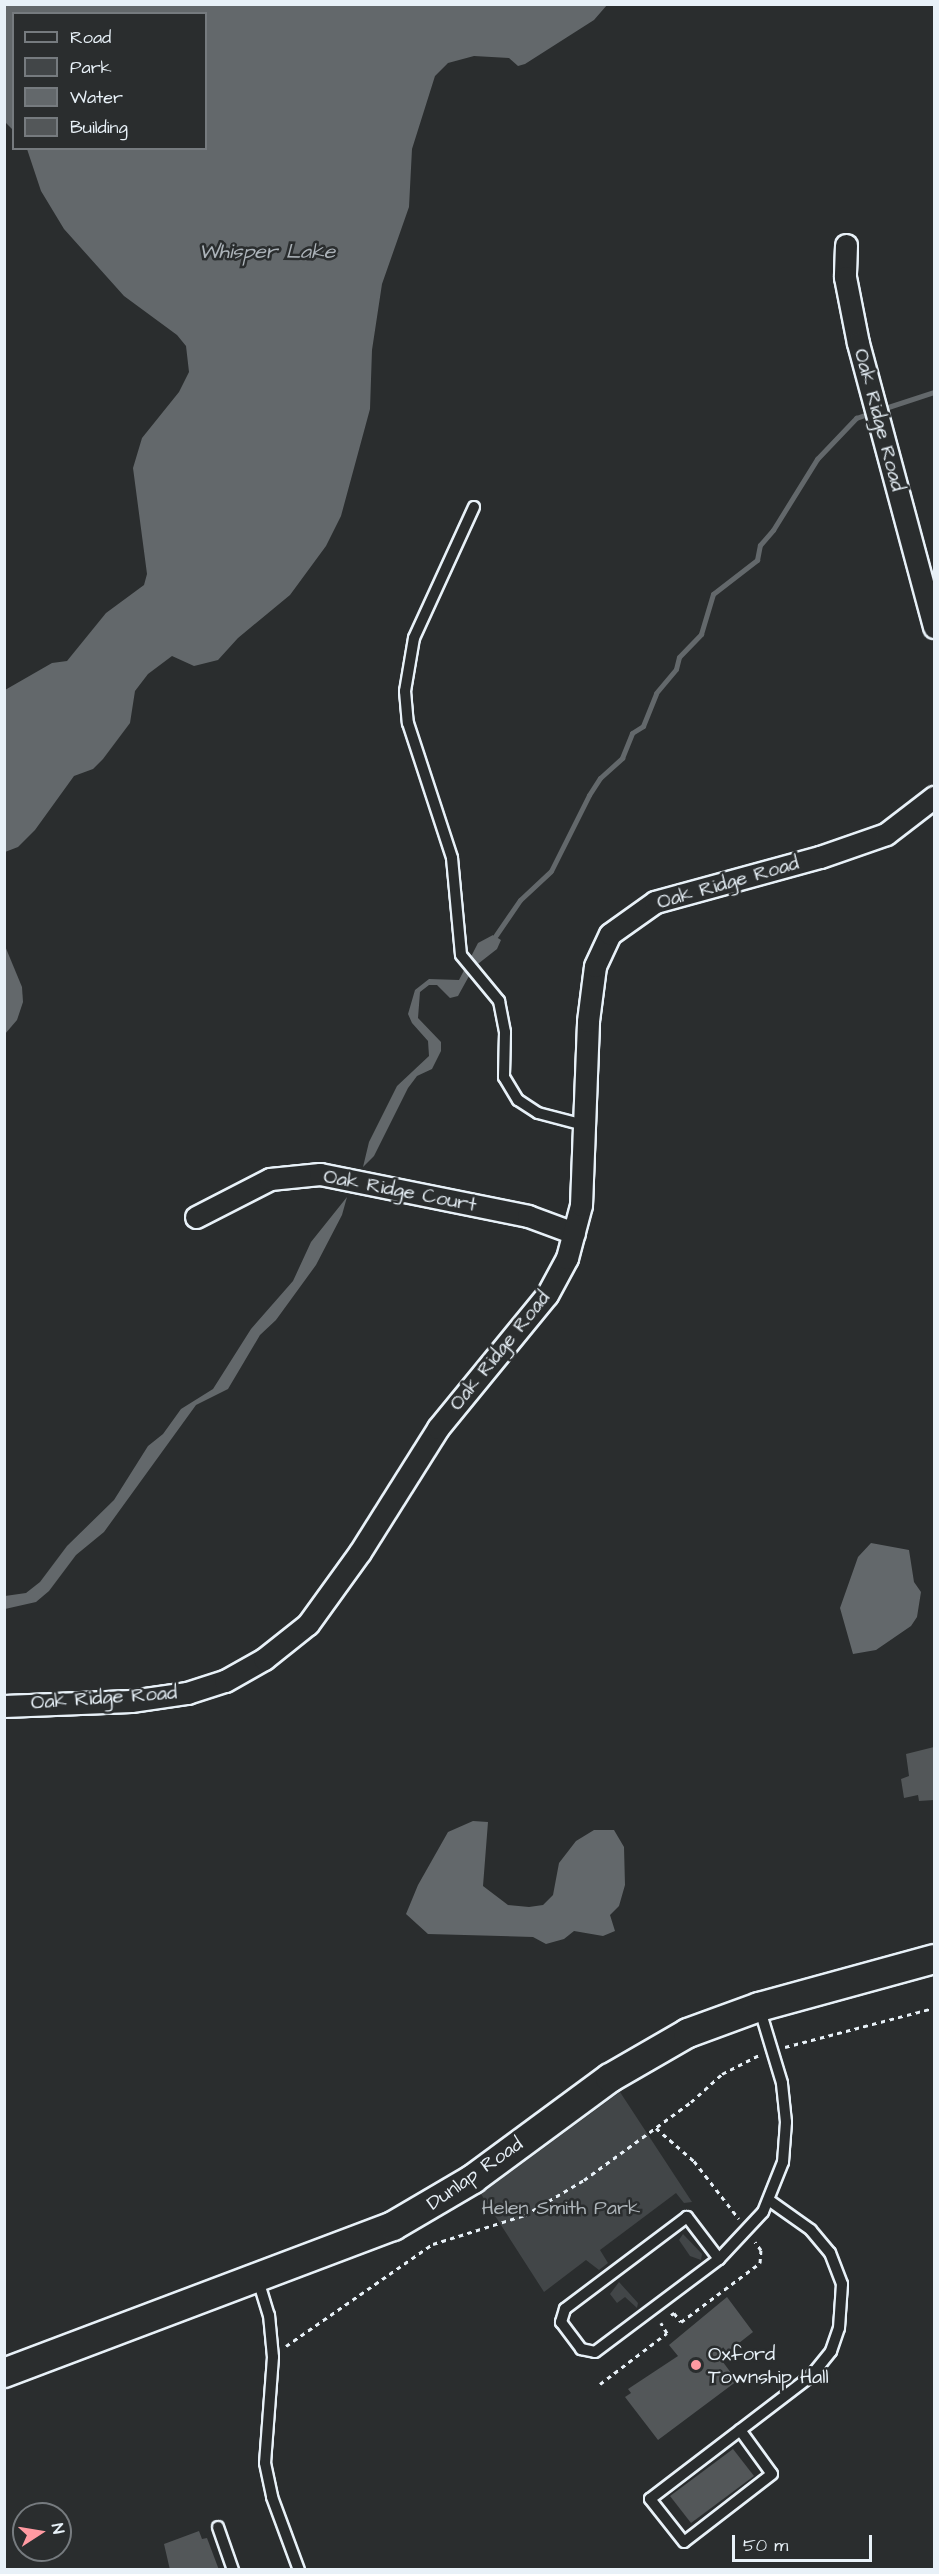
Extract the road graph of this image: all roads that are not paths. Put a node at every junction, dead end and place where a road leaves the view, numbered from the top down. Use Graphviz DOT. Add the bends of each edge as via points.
graph roads {
  1 [pos="846,245"];
  2 [pos="474,507"];
  3 [pos="934,627"];
  4 [pos="934,797"];
  5 [pos="584,1125"];
  6 [pos="196,1217"];
  7 [pos="574,1233"];
  8 [pos="4,1706"];
  9 [pos="934,1959"];
  10 [pos="759,2007"];
  11 [pos="770,2201"];
  12 [pos="719,2259"];
  13 [pos="258,2280"];
  14 [pos="4,2373"];
  15 [pos="740,2430"];
  16 [pos="218,2527"];
  17 [pos="233,2570"];
  18 [pos="299,2570"];
  1 -- 3 [label="street, Oak Ridge Road" via="845,277 858,343"];
  2 -- 5 [label="lane" via="414,638 405,691 408,723 452,858 458,937 466,963 499,1001 505,1032 504,1077 518,1100 538,1113"];
  4 -- 5 [label="street, Oak Ridge Road" via="886,834 820,858 655,902 610,934 595,966 588,1021"];
  5 -- 7 [label="street, Oak Ridge Road" via="581,1205"];
  6 -- 7 [label="street, Oak Ridge Court" via="270,1179 320,1174 528,1216"];
  7 -- 8 [label="street, Oak Ridge Road" via="567,1258 547,1295 438,1428 360,1552 308,1624 264,1659 225,1681 187,1693 131,1701"];
  9 -- 10 [label="street, Dunlap Road"];
  10 -- 11 [label="lane" via="786,2108 783,2162"];
  10 -- 13 [label="street, Dunlap Road" via="688,2033 642,2057 422,2210 355,2243"];
  11 -- 12 [label="lane" via="748,2232"];
  11 -- 15 [label="lane" via="811,2230 830,2253 842,2284 841,2319 834,2343 816,2370"];
  12 -- 12 [label="lane" via="596,2352 581,2349 561,2322 565,2310 687,2217"];
  13 -- 14 [label="street, Dunlap Road"];
  13 -- 18 [label="lane" via="268,2315 273,2357 265,2463 272,2496"];
  15 -- 15 [label="lane" via="651,2499 684,2542 772,2474"];
  16 -- 17 [label="lane"];
}
